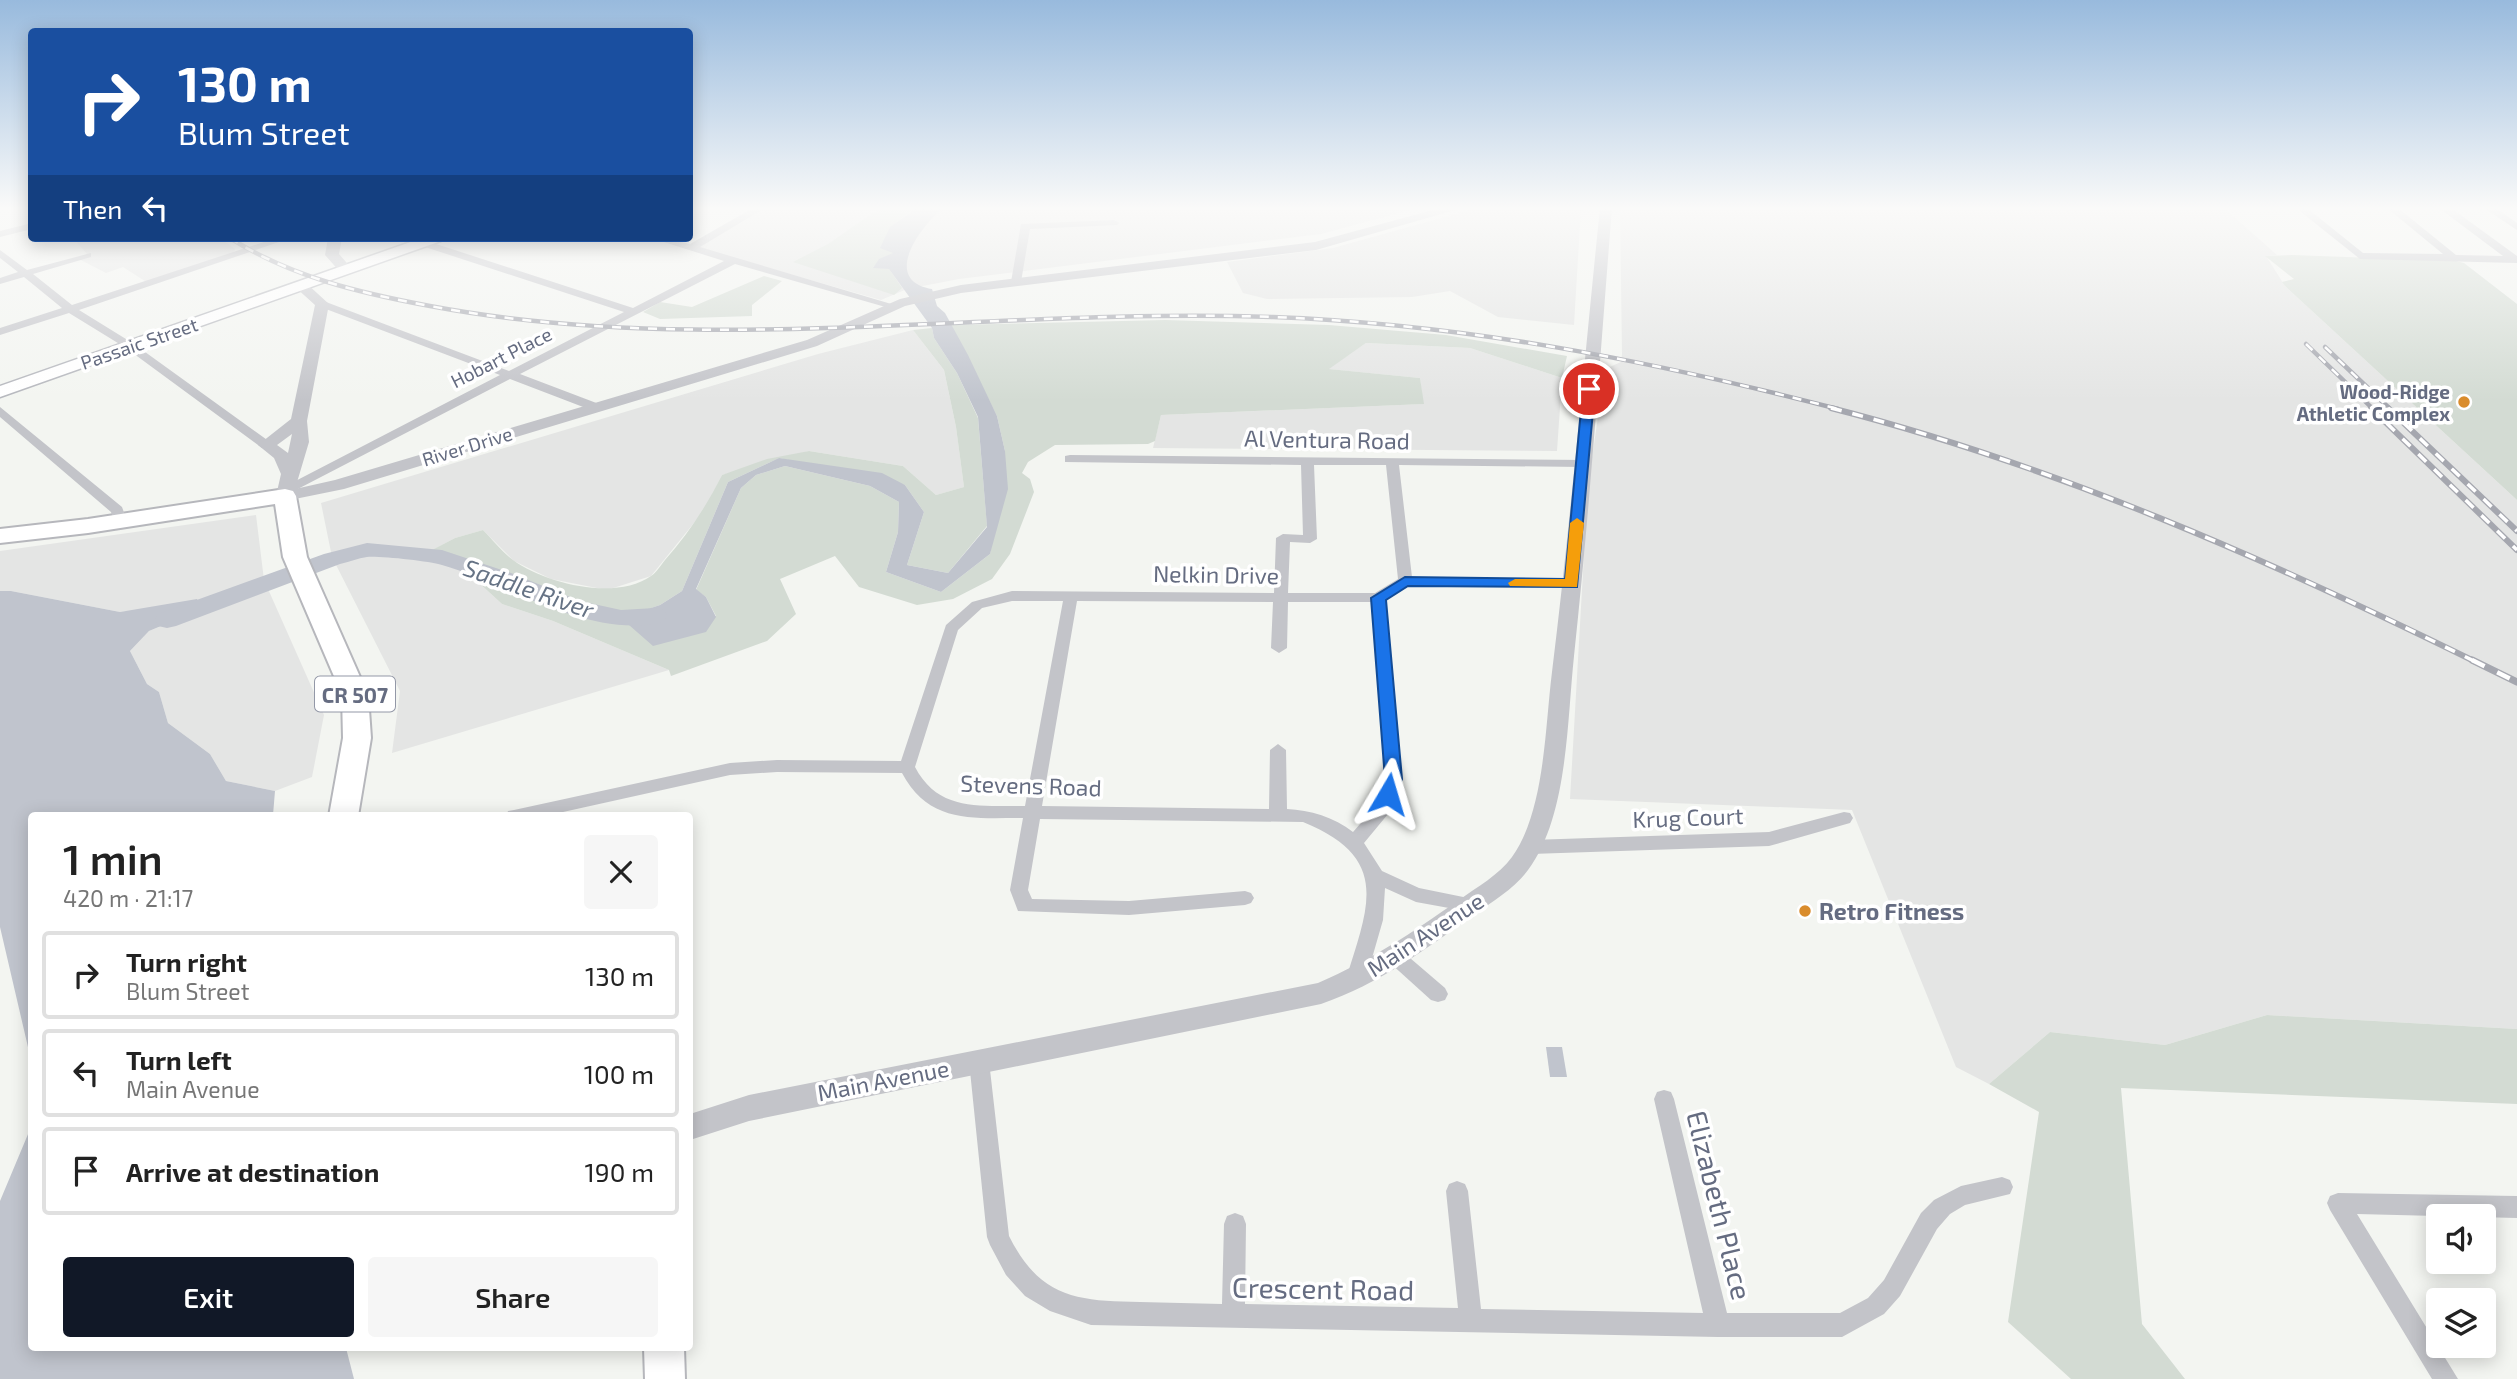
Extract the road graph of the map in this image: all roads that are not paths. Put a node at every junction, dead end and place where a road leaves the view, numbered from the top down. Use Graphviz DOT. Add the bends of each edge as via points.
graph roads {
  1 [pos="181,272"];
  2 [pos="339,272"];
  3 [pos="522,272"];
  4 [pos="709,272"];
  5 [pos="780,272"];
  6 [pos="1018,272"];
  7 [pos="1096,272"];
  8 [pos="1601,272"];
  9 [pos="26,273"];
  10 [pos="0,281"];
  11 [pos="1016,282"];
  12 [pos="301,286"];
  13 [pos="322,304"];
  14 [pos="897,304"];
  15 [pos="70,309"];
  16 [pos="632,311"];
  17 [pos="0,332"];
  18 [pos="130,346"];
  19 [pos="508,375"];
  20 [pos="0,392"];
  21 [pos="595,407"];
  22 [pos="0,411"];
  23 [pos="299,421"];
  24 [pos="266,445"];
  25 [pos="1070,459"];
  26 [pos="1307,460"];
  27 [pos="1392,461"];
  28 [pos="1582,463"];
  29 [pos="287,486"];
  30 [pos="120,521"];
  31 [pos="0,536"];
  32 [pos="1405,581"];
  33 [pos="1572,584"];
  34 [pos="1071,596"];
  35 [pos="1279,598"];
  36 [pos="1378,598"];
  37 [pos="1279,648"];
  38 [pos="1278,750"];
  39 [pos="907,767"];
  40 [pos="344,812"];
  41 [pos="532,812"];
  42 [pos="1032,812"];
  43 [pos="1278,814"];
  44 [pos="1844,818"];
  45 [pos="1354,842"];
  46 [pos="1531,848"];
  47 [pos="1376,876"];
  48 [pos="1245,898"];
  49 [pos="1471,905"];
  50 [pos="1396,957"];
  51 [pos="1356,979"];
  52 [pos="1437,994"];
  53 [pos="979,1061"];
  54 [pos="1664,1099"];
  55 [pos="693,1126"];
  56 [pos="2002,1187"];
  57 [pos="1457,1191"];
  58 [pos="2517,1207"];
  59 [pos="1235,1224"];
  60 [pos="1233,1315"];
  61 [pos="1471,1321"];
  62 [pos="1718,1325"];
  63 [pos="664,1351"];
  64 [pos="665,1379"];
  65 [pos="2446,1379"];
  1 -- 15 [label="street"];
  2 -- 12 [label="main road, Passaic Street"];
  3 -- 16 [label="street"];
  4 -- 16 [label="street, Hobart Place"];
  5 -- 14 [label="street"];
  6 -- 11 [label="street"];
  7 -- 11 [label="street, River Drive"];
  8 -- 28 [label="street, Main Avenue"];
  9 -- 10 [label="street"];
  9 -- 15 [label="street"];
  11 -- 14 [label="street, River Drive"];
  12 -- 13 [label="street"];
  12 -- 18 [label="main road, Passaic Street"];
  13 -- 19 [label="street"];
  13 -- 23 [label="street"];
  14 -- 21 [label="street, River Drive" via="812,343"];
  15 -- 17 [label="street"];
  15 -- 18 [label="street"];
  16 -- 19 [label="street, Hobart Place"];
  18 -- 20 [label="main road, Passaic Street"];
  18 -- 24 [label="street"];
  19 -- 21 [label="street"];
  19 -- 29 [label="street, Hobart Place"];
  21 -- 29 [label="street, River Drive" via="338,485"];
  22 -- 30 [label="street" via="117,510"];
  23 -- 24 [label="street"];
  23 -- 29 [label="street" via="299,452"];
  24 -- 29 [label="street" via="281,455"];
  25 -- 26 [label="street, Al Ventura Road"];
  26 -- 27 [label="street, Al Ventura Road"];
  26 -- 35 [label="street" via="1310,539 1283,538"];
  27 -- 28 [label="street, Al Ventura Road"];
  27 -- 32 [label="street"];
  28 -- 33 [label="street, Main Avenue"];
  29 -- 30 [label="main road, River Drive"];
  29 -- 40 [label="main road, CR 507" via="301,573 355,695 358,738"];
  30 -- 31 [label="main road, River Drive"];
  32 -- 33 [label="street"];
  32 -- 36 [label="street"];
  33 -- 46 [label="street, Main Avenue" via="1549,784"];
  34 -- 35 [label="street, Nelkin Drive"];
  34 -- 39 [label="street, Nelkin Drive" via="1012,596 963,614 951,628"];
  34 -- 42 [label="street"];
  35 -- 36 [label="street, Nelkin Drive"];
  35 -- 37 [label="street"];
  36 -- 45 [label="street" via="1394,779 1382,810"];
  38 -- 43 [label="street"];
  39 -- 41 [label="street" via="730,769"];
  39 -- 42 [label="street, Stevens Road" via="922,791 958,811"];
  42 -- 43 [label="street, Stevens Road"];
  42 -- 48 [label="street" via="1019,890 1025,906 1129,908"];
  43 -- 45 [label="street, Stevens Road" via="1317,819"];
  44 -- 46 [label="street, Krug Court" via="1769,839"];
  45 -- 47 [label="street, Stevens Road"];
  46 -- 49 [label="street, Main Avenue" via="1503,881"];
  47 -- 49 [label="street" via="1416,895"];
  47 -- 51 [label="street" via="1374,920"];
  49 -- 50 [label="street, Main Avenue"];
  50 -- 51 [label="street, Main Avenue"];
  50 -- 52 [label="street"];
  51 -- 53 [label="street, Main Avenue" via="1306,997"];
  53 -- 55 [label="street, Main Avenue" via="749,1108"];
  53 -- 60 [label="street, Crescent Road" via="998,1237 1023,1280 1043,1297 1091,1313"];
  54 -- 62 [label="street, Elizabeth Place"];
  56 -- 62 [label="street, Crescent Road" via="1961,1196 1942,1207 1929,1221 1892,1288 1876,1306 1842,1325"];
  57 -- 61 [label="street"];
  58 -- 65 [label="street" via="2338,1203"];
  59 -- 60 [label="street"];
  60 -- 61 [label="street, Crescent Road"];
  61 -- 62 [label="street, Crescent Road"];
  63 -- 64 [label="main road"];
}
